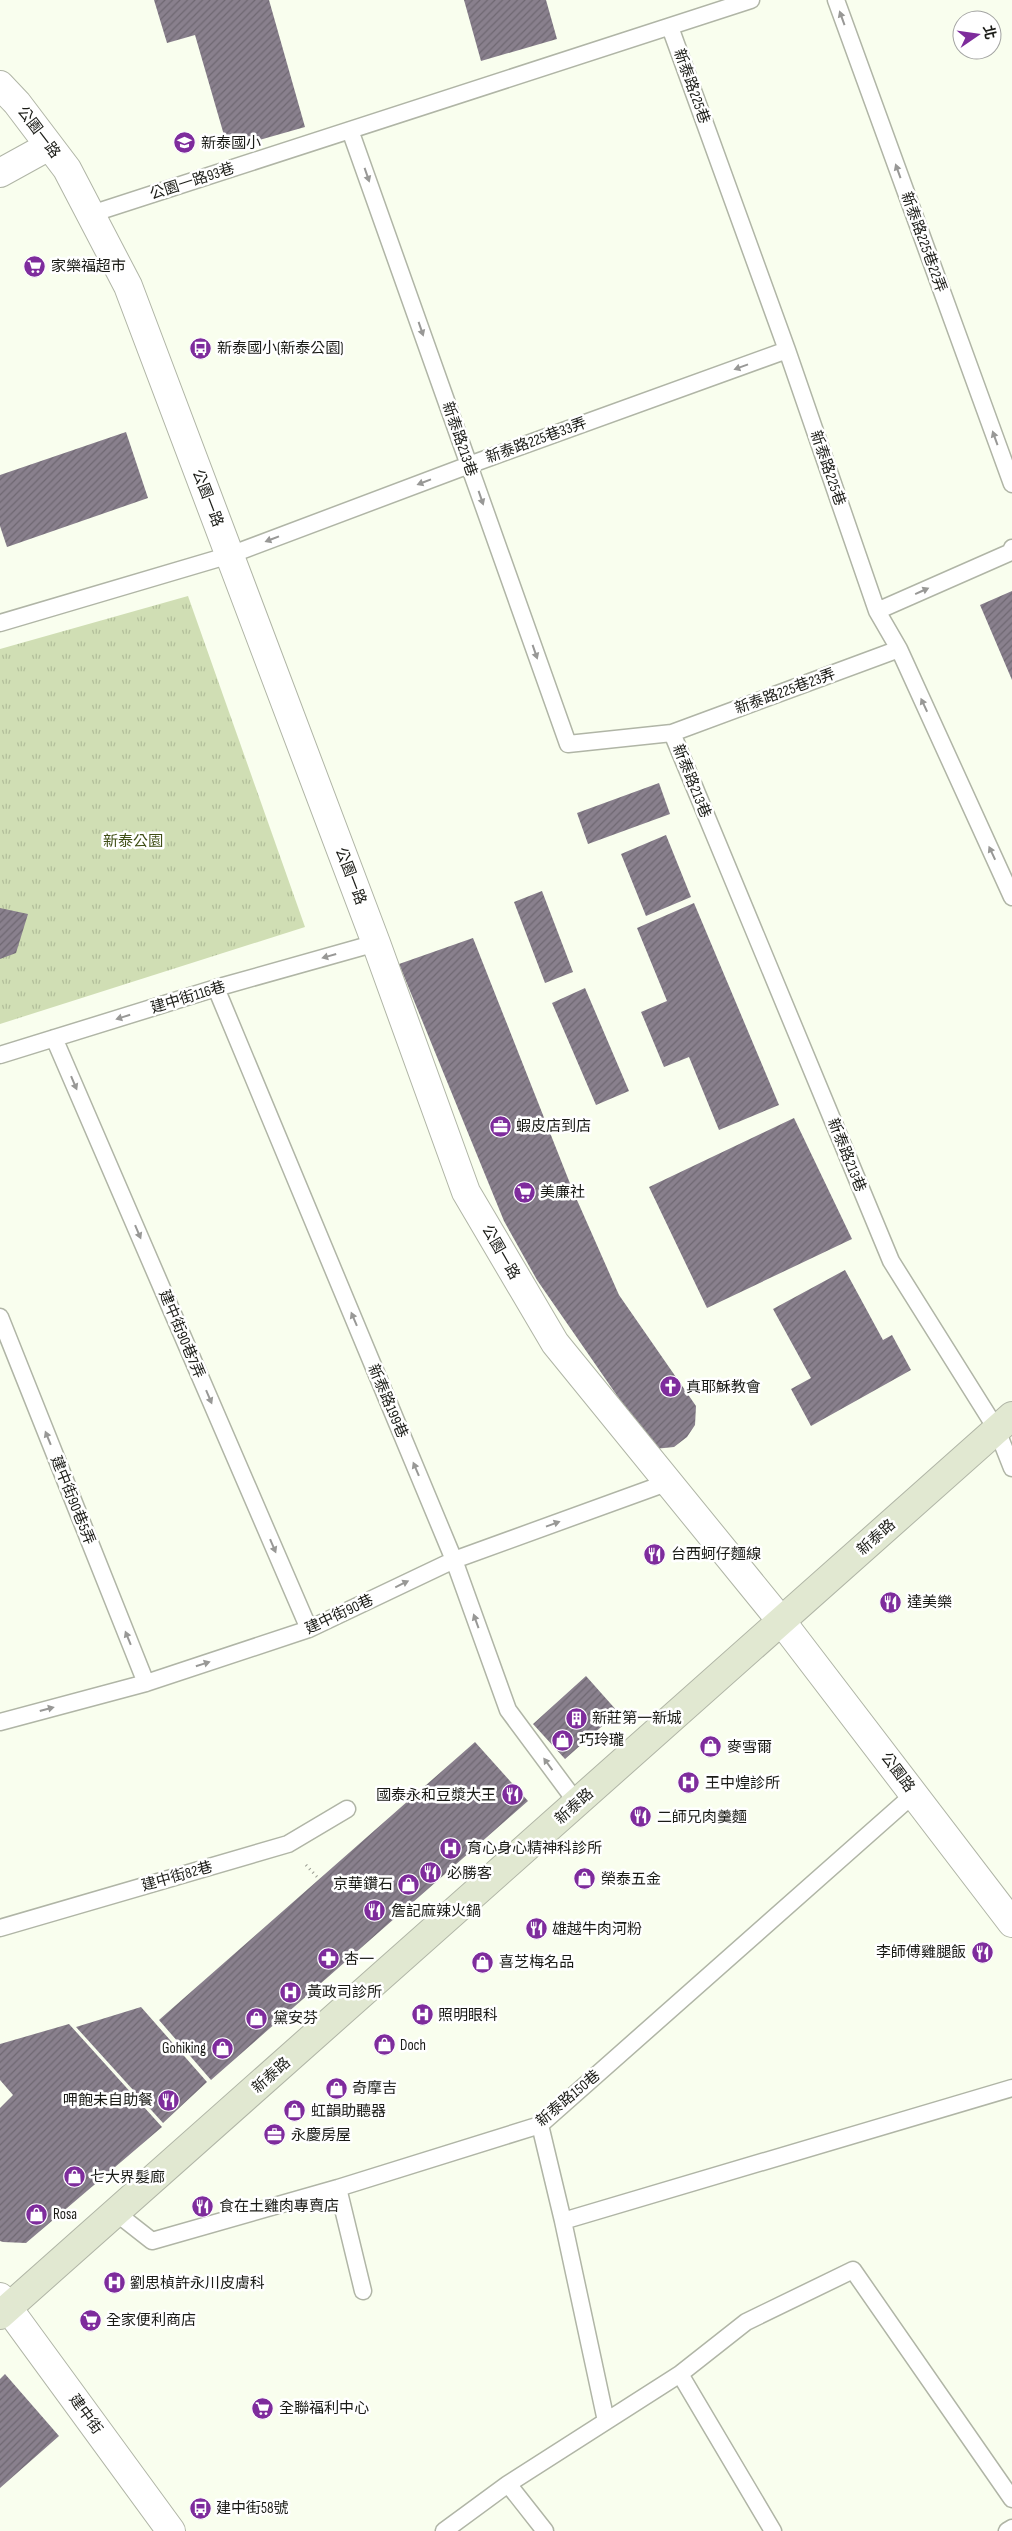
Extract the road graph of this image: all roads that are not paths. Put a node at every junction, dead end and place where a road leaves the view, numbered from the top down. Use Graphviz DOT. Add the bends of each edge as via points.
graph roads {
  1 [pos="751,0"];
  2 [pos="836,0"];
  3 [pos="670,27"];
  4 [pos="0,85"];
  5 [pos="350,130"];
  6 [pos="50,146"];
  7 [pos="0,173"];
  8 [pos="90,214"];
  9 [pos="787,350"];
  10 [pos="469,465"];
  11 [pos="1012,484"];
  12 [pos="1012,548"];
  13 [pos="230,556"];
  14 [pos="877,611"];
  15 [pos="0,623"];
  16 [pos="898,649"];
  17 [pos="672,733"];
  18 [pos="1012,897"];
  19 [pos="376,943"];
  20 [pos="216,988"];
  21 [pos="54,1038"];
  22 [pos="0,1055"];
  23 [pos="0,1317"];
  24 [pos="1004,1423"];
  25 [pos="1012,1468"];
  26 [pos="669,1482"];
  27 [pos="454,1560"];
  28 [pos="782,1622"];
  29 [pos="309,1629"];
  30 [pos="146,1683"];
  31 [pos="0,1722"];
  32 [pos="914,1794"];
  33 [pos="577,1803"];
  34 [pos="347,1809"];
  35 [pos="1012,1923"];
  36 [pos="0,1928"];
  37 [pos="1012,2088"];
  38 [pos="540,2125"];
  39 [pos="338,2188"];
  40 [pos="116,2212"];
  41 [pos="563,2221"];
  42 [pos="363,2291"];
  43 [pos="3,2306"];
  44 [pos="680,2374"];
  45 [pos="606,2421"];
  46 [pos="508,2484"];
  47 [pos="1012,2498"];
  48 [pos="1012,2528"];
  49 [pos="172,2531"];
  50 [pos="444,2531"];
  51 [pos="545,2531"];
  52 [pos="773,2531"];
  53 [pos="1007,2531"];
  1 -- 3 [label="lane"];
  11 -- 2 [label="lane, 新泰路225巷22弄, one-way"];
  3 -- 5 [label="lane"];
  3 -- 9 [label="lane, 新泰路225巷"];
  4 -- 6 [label="street, 公園一路" via="18,103"];
  5 -- 8 [label="lane, 公園一路93巷"];
  5 -- 10 [label="lane, 新泰路213巷, one-way"];
  6 -- 7 [label="street"];
  6 -- 8 [label="street, 公園一路" via="67,168"];
  8 -- 13 [label="street, 公園一路" via="128,286"];
  9 -- 10 [label="lane, 新泰路225巷33弄, one-way"];
  9 -- 14 [label="lane, 新泰路225巷"];
  10 -- 13 [label="lane, 新泰路225巷33弄, one-way"];
  10 -- 17 [label="lane, 新泰路213巷, one-way" via="568,744"];
  14 -- 12 [label="lane, one-way" via="1011,552"];
  13 -- 15 [label="lane, 新泰路225巷33弄"];
  13 -- 19 [label="street, 公園一路"];
  14 -- 16 [label="lane, 新泰路225巷"];
  16 -- 17 [label="lane, 新泰路225巷23弄"];
  18 -- 16 [label="lane, 新泰路225巷, one-way"];
  17 -- 24 [label="lane, 新泰路213巷" via="891,1261"];
  19 -- 20 [label="lane, 建中街116巷, one-way"];
  19 -- 26 [label="street, 公園一路" via="466,1192 555,1343"];
  20 -- 21 [label="lane, 建中街116巷, one-way"];
  27 -- 20 [label="lane, 新泰路199巷, one-way"];
  21 -- 22 [label="lane, 建中街116巷"];
  21 -- 29 [label="lane, 建中街90巷7弄, one-way"];
  30 -- 23 [label="lane, 建中街90巷5弄, one-way"];
  24 -- 25 [label="lane, 新泰路213巷"];
  24 -- 28 [label="main road, 新泰路"];
  27 -- 26 [label="lane, 建中街90巷, one-way"];
  26 -- 28 [label="street, 公園一路"];
  29 -- 27 [label="lane, 建中街90巷, one-way"];
  33 -- 27 [label="lane, 新泰路199巷, one-way" via="508,1710"];
  28 -- 32 [label="street, 公園路"];
  28 -- 33 [label="main road, 新泰路"];
  30 -- 29 [label="lane, 建中街90巷, one-way"];
  31 -- 30 [label="lane, 建中街90巷, one-way"];
  32 -- 35 [label="street, 公園路"];
  32 -- 38 [label="lane, 新泰路150巷"];
  33 -- 40 [label="main road, 新泰路"];
  34 -- 36 [label="lane, 建中街82巷" via="288,1844"];
  37 -- 41 [label="lane"];
  38 -- 39 [label="lane, 新泰路150巷"];
  38 -- 41 [label="lane"];
  39 -- 40 [label="lane, 新泰路150巷" via="152,2241"];
  39 -- 42 [label="lane"];
  40 -- 43 [label="main road, 新泰路"];
  41 -- 45 [label="lane"];
  43 -- 49 [label="street, 建中街"];
  44 -- 45 [label="lane"];
  44 -- 47 [label="lane" via="746,2322 853,2270"];
  44 -- 52 [label="lane"];
  45 -- 46 [label="lane"];
  46 -- 50 [label="lane"];
  46 -- 51 [label="lane"];
  48 -- 53 [label="lane"];
}
